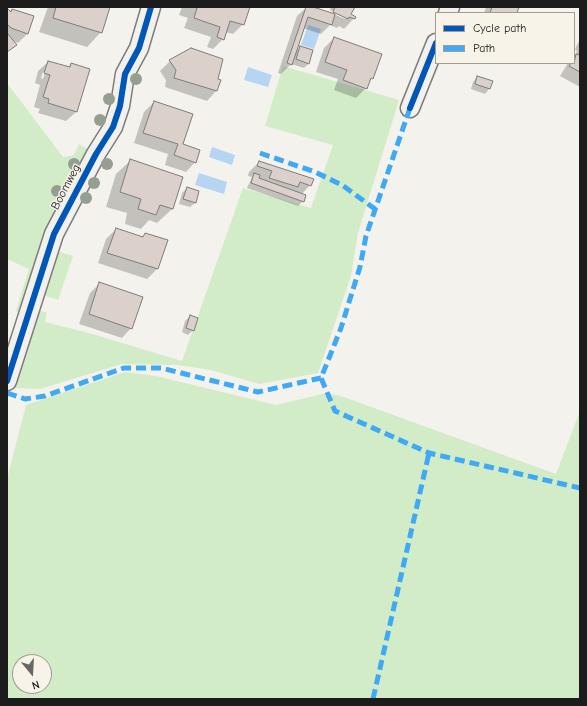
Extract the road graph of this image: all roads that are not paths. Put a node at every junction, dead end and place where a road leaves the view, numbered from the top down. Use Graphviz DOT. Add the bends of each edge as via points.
graph roads {
  1 [pos="151,7"];
  2 [pos="435,46"];
  3 [pos="410,108"];
  4 [pos="7,381"];
  1 -- 4 [label="street, Boomweg" via="139,48 125,74 120,106 113,127 54,234 39,301"];
  2 -- 3 [label="street"];
}
